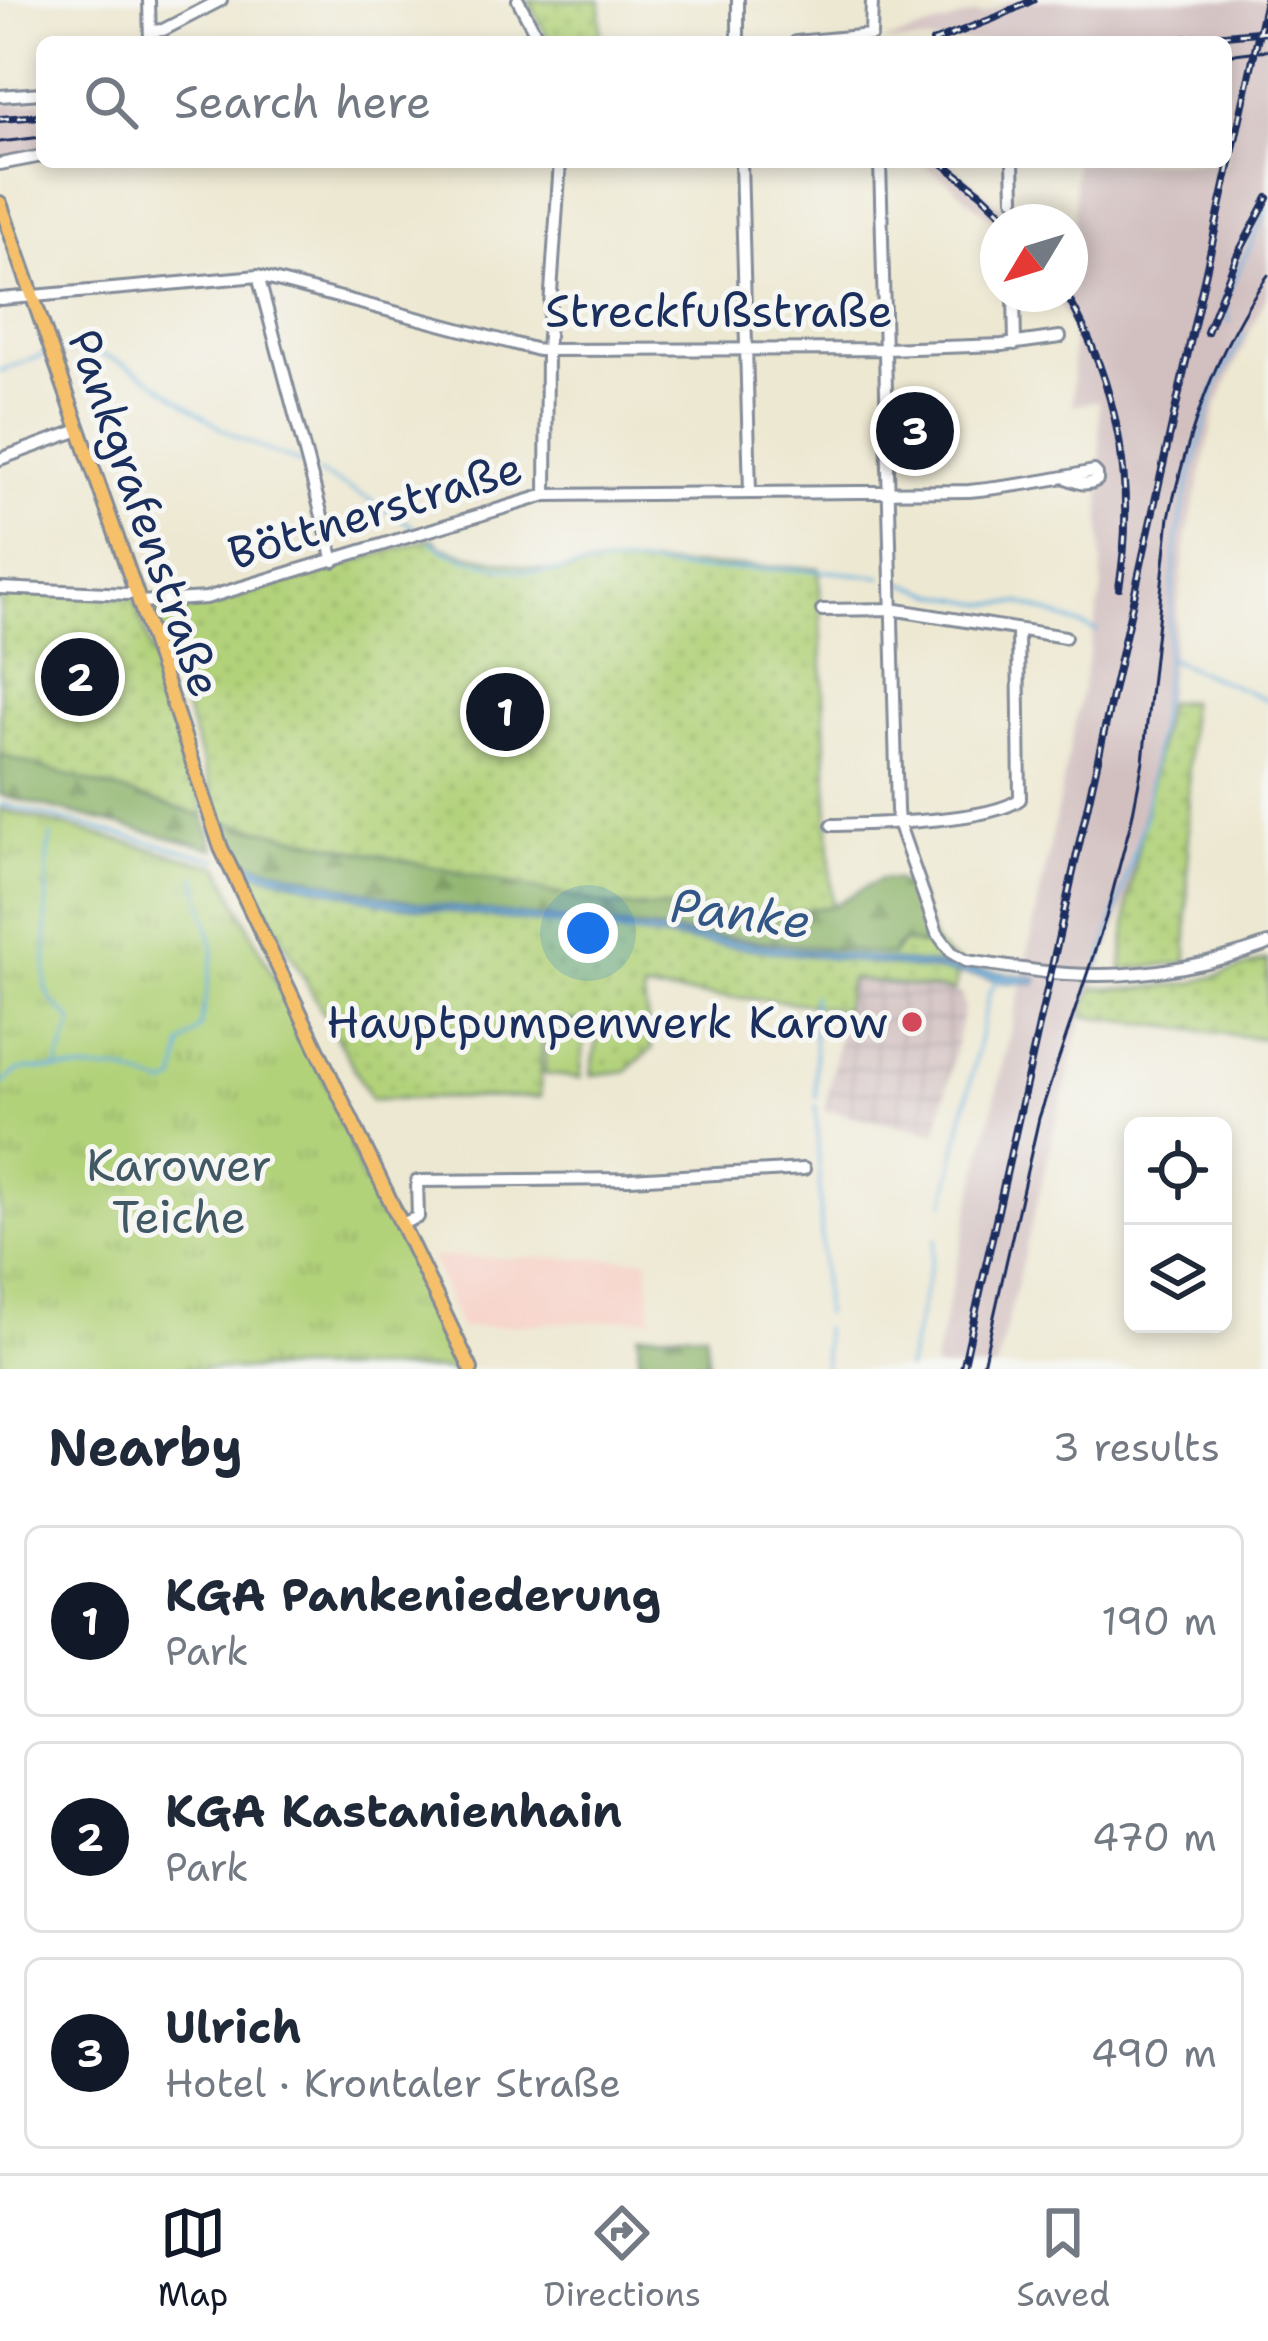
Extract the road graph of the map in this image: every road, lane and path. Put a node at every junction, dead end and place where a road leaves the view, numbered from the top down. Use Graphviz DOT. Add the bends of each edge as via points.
graph roads {
  1 [pos="149,0"];
  2 [pos="221,0"];
  3 [pos="518,0"];
  4 [pos="738,0"];
  5 [pos="872,0"];
  6 [pos="150,36"];
  7 [pos="537,36"];
  8 [pos="738,36"];
  9 [pos="860,36"];
  10 [pos="36,93"];
  11 [pos="0,96"];
  12 [pos="36,158"];
  13 [pos="0,164"];
  14 [pos="560,168"];
  15 [pos="741,168"];
  16 [pos="880,168"];
  17 [pos="1013,168"];
  18 [pos="1014,198"];
  19 [pos="0,202"];
  20 [pos="259,276"];
  21 [pos="32,296"];
  22 [pos="0,299"];
  23 [pos="1014,312"];
  24 [pos="1060,337"];
  25 [pos="1015,344"];
  26 [pos="746,348"];
  27 [pos="885,349"];
  28 [pos="547,350"];
  29 [pos="79,430"];
  30 [pos="0,459"];
  31 [pos="1064,477"];
  32 [pos="887,491"];
  33 [pos="750,492"];
  34 [pos="546,495"];
  35 [pos="334,561"];
  36 [pos="0,588"];
  37 [pos="138,597"];
  38 [pos="891,609"];
  39 [pos="822,610"];
  40 [pos="1018,631"];
  41 [pos="1065,637"];
  42 [pos="898,822"];
  43 [pos="832,825"];
  44 [pos="1268,944"];
  45 [pos="804,1169"];
  46 [pos="401,1224"];
  47 [pos="471,1369"];
  1 -- 6 [label="street"];
  2 -- 6 [label="street"];
  3 -- 7 [label="street"];
  4 -- 8 [label="street"];
  5 -- 9 [label="street" via="871,35"];
  10 -- 11 [label="street"];
  12 -- 13 [label="street"];
  14 -- 28 [label="street"];
  15 -- 26 [label="street"];
  16 -- 27 [label="street"];
  17 -- 18 [label="street"];
  19 -- 21 [label="main road, Pankgrafenstraße"];
  20 -- 21 [label="street, Streckfußstraße"];
  20 -- 28 [label="street, Streckfußstraße"];
  20 -- 35 [label="street"];
  21 -- 22 [label="street, Streckfußstraße"];
  21 -- 29 [label="main road, Pankgrafenstraße"];
  23 -- 25 [label="street"];
  24 -- 25 [label="street, Streckfußstraße"];
  25 -- 27 [label="street, Streckfußstraße"];
  26 -- 27 [label="street, Streckfußstraße"];
  26 -- 28 [label="street, Streckfußstraße"];
  26 -- 33 [label="street"];
  27 -- 32 [label="street"];
  28 -- 34 [label="street"];
  29 -- 30 [label="street"];
  29 -- 37 [label="main road, Pankgrafenstraße"];
  31 -- 32 [label="street, Böttnerstraße" via="969,491"];
  32 -- 33 [label="street, Böttnerstraße"];
  32 -- 38 [label="street"];
  33 -- 34 [label="street, Böttnerstraße"];
  34 -- 35 [label="street, Böttnerstraße"];
  35 -- 37 [label="street, Böttnerstraße" via="206,598"];
  36 -- 37 [label="street, Böttnerstraße"];
  37 -- 46 [label="main road, Pankgrafenstraße" via="221,848"];
  38 -- 39 [label="street"];
  38 -- 40 [label="street"];
  38 -- 42 [label="street"];
  40 -- 41 [label="street"];
  40 -- 42 [label="street" via="1020,799 961,817"];
  42 -- 43 [label="street"];
  42 -- 44 [label="street" via="937,933 966,961 1068,974 1154,972"];
  45 -- 46 [label="street" via="417,1181 418,1217"];
  46 -- 47 [label="main road"];
}
